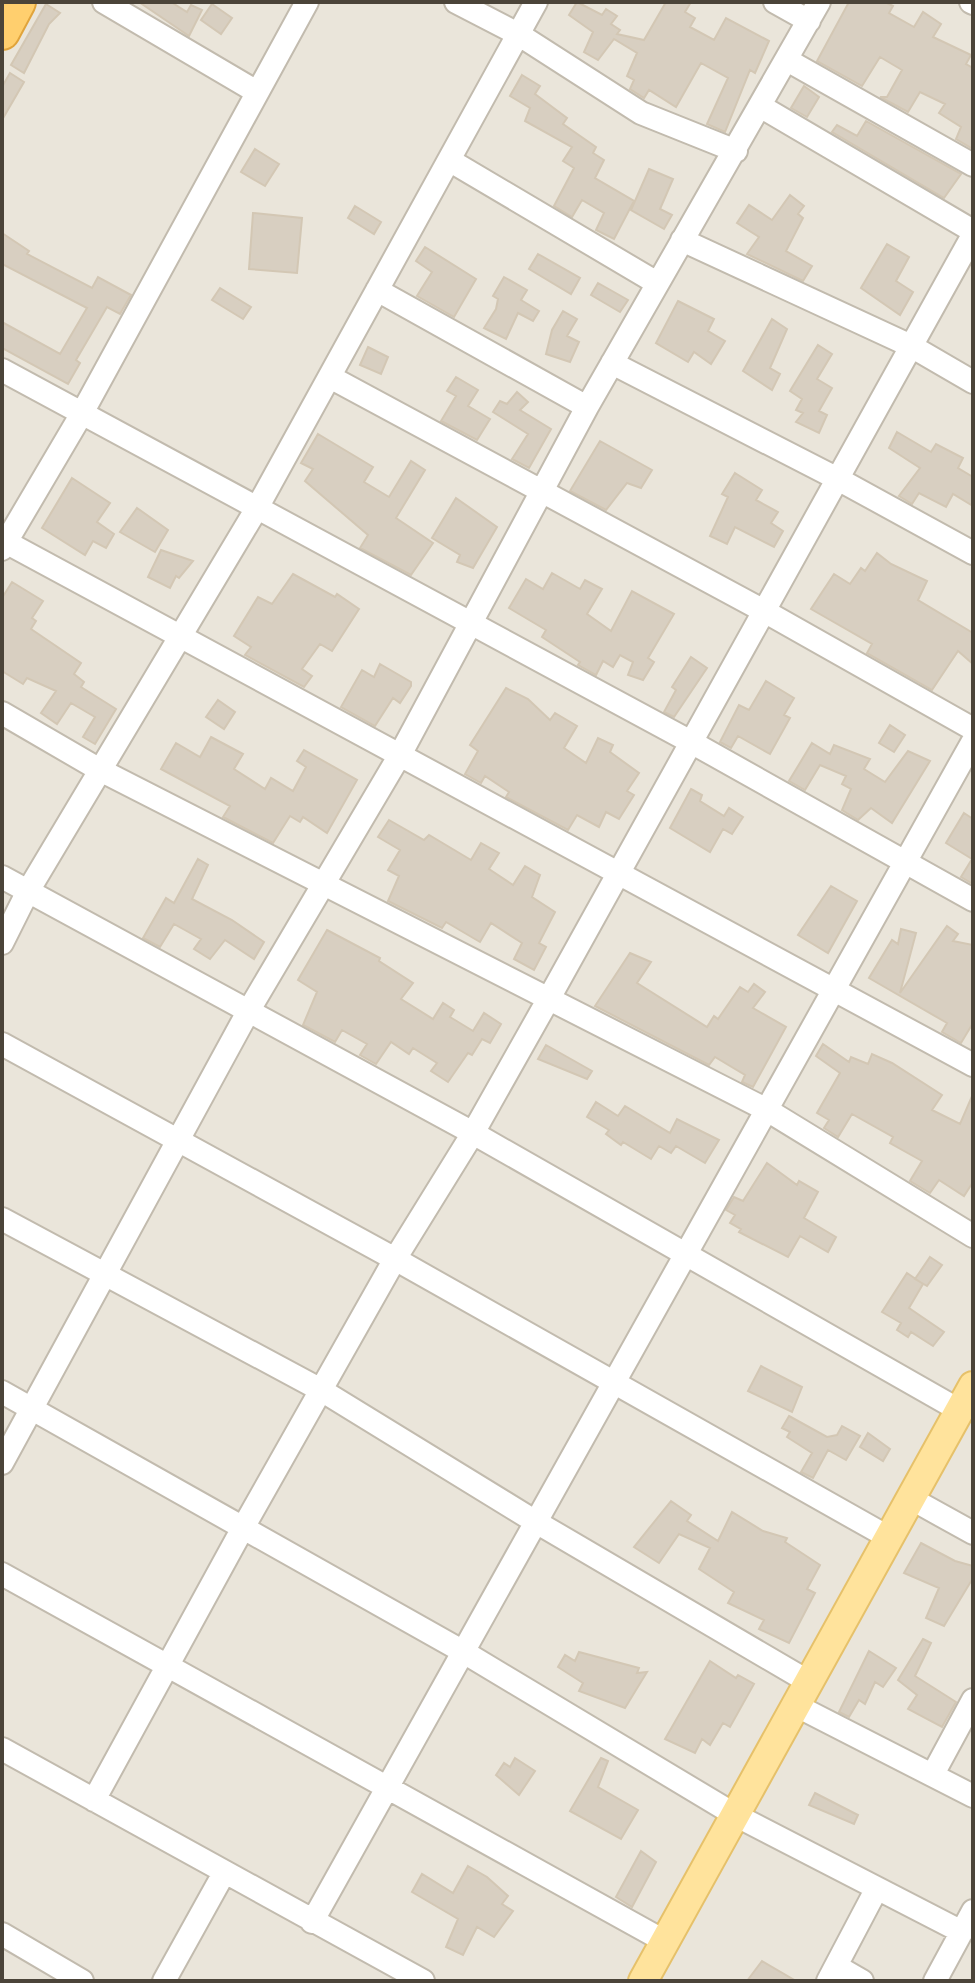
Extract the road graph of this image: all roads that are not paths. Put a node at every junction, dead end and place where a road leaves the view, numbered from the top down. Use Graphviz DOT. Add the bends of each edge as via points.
graph roads {
  1 [pos="18,2"];
  2 [pos="104,2"];
  3 [pos="307,2"];
  4 [pos="456,2"];
  5 [pos="536,2"];
  6 [pos="775,2"];
  7 [pos="814,12"];
  8 [pos="2,32"];
  9 [pos="518,34"];
  10 [pos="787,60"];
  11 [pos="257,92"];
  12 [pos="760,106"];
  13 [pos="736,151"];
  14 [pos="449,160"];
  15 [pos="973,165"];
  16 [pos="973,233"];
  17 [pos="682,240"];
  18 [pos="657,283"];
  19 [pos="377,290"];
  20 [pos="911,346"];
  21 [pos="612,363"];
  22 [pos="2,370"];
  23 [pos="330,377"];
  24 [pos="973,382"];
  25 [pos="587,407"];
  26 [pos="81,415"];
  27 [pos="836,478"];
  28 [pos="543,494"];
  29 [pos="257,508"];
  30 [pos="3,544"];
  31 [pos="973,553"];
  32 [pos="764,611"];
  33 [pos="468,623"];
  34 [pos="179,635"];
  35 [pos="2,713"];
  36 [pos="973,729"];
  37 [pos="973,741"];
  38 [pos="691,742"];
  39 [pos="401,753"];
  40 [pos="100,770"];
  41 [pos="907,860"];
  42 [pos="617,870"];
  43 [pos="2,877"];
  44 [pos="324,883"];
  45 [pos="28,891"];
  46 [pos="973,900"];
  47 [pos="2,943"];
  48 [pos="837,989"];
  49 [pos="548,1000"];
  50 [pos="249,1010"];
  51 [pos="2,1044"];
  52 [pos="973,1065"];
  53 [pos="767,1110"];
  54 [pos="473,1133"];
  55 [pos="180,1141"];
  56 [pos="2,1219"];
  57 [pos="973,1236"];
  58 [pos="686,1255"];
  59 [pos="395,1259"];
  60 [pos="104,1273"];
  61 [pos="614,1385"];
  62 [pos="321,1390"];
  63 [pos="2,1392"];
  64 [pos="966,1398"];
  65 [pos="33,1408"];
  66 [pos="2,1463"];
  67 [pos="910,1498"];
  68 [pos="536,1522"];
  69 [pos="244,1526"];
  70 [pos="973,1533"];
  71 [pos="888,1537"];
  72 [pos="2,1574"];
  73 [pos="462,1651"];
  74 [pos="168,1666"];
  75 [pos="803,1694"];
  76 [pos="973,1700"];
  77 [pos="2,1749"];
  78 [pos="933,1774"];
  79 [pos="388,1787"];
  80 [pos="973,1796"];
  81 [pos="94,1800"];
  82 [pos="737,1816"];
  83 [pos="224,1873"];
  84 [pos="876,1890"];
  85 [pos="973,1911"];
  86 [pos="312,1922"];
  87 [pos="962,1932"];
  88 [pos="2,1934"];
  89 [pos="666,1942"];
  90 [pos="832,1974"];
  91 [pos="82,1981"];
  92 [pos="164,1981"];
  93 [pos="423,1981"];
  94 [pos="643,1981"];
  95 [pos="862,1981"];
  96 [pos="935,1981"];
  1 -- 8 [label="highway"];
  2 -- 11 [label="street"];
  3 -- 11 [label="street"];
  4 -- 9 [label="street"];
  5 -- 9 [label="street"];
  6 -- 7 [label="street"];
  7 -- 10 [label="street"];
  9 -- 13 [label="street" via="641,113"];
  9 -- 14 [label="street"];
  10 -- 12 [label="street"];
  10 -- 15 [label="street"];
  11 -- 26 [label="street"];
  12 -- 13 [label="street"];
  12 -- 16 [label="street"];
  13 -- 17 [label="street"];
  14 -- 18 [label="street"];
  14 -- 19 [label="street"];
  16 -- 20 [label="street"];
  17 -- 18 [label="street"];
  17 -- 20 [label="street"];
  18 -- 21 [label="street"];
  19 -- 23 [label="street"];
  19 -- 25 [label="street"];
  20 -- 24 [label="street"];
  20 -- 27 [label="street"];
  21 -- 25 [label="street"];
  21 -- 27 [label="street"];
  22 -- 26 [label="street"];
  23 -- 28 [label="street"];
  23 -- 29 [label="street"];
  25 -- 28 [label="street"];
  26 -- 29 [label="street"];
  26 -- 30 [label="street"];
  27 -- 31 [label="street"];
  27 -- 32 [label="street"];
  28 -- 32 [label="street"];
  28 -- 33 [label="street"];
  29 -- 33 [label="street"];
  29 -- 34 [label="street"];
  30 -- 34 [label="street"];
  32 -- 36 [label="street"];
  32 -- 38 [label="street"];
  33 -- 38 [label="street"];
  33 -- 39 [label="street"];
  34 -- 39 [label="street"];
  34 -- 40 [label="street"];
  35 -- 40 [label="street"];
  37 -- 41 [label="street"];
  38 -- 41 [label="street"];
  38 -- 42 [label="street"];
  39 -- 42 [label="street"];
  39 -- 44 [label="street"];
  40 -- 44 [label="street"];
  40 -- 45 [label="street"];
  41 -- 46 [label="street"];
  41 -- 48 [label="street"];
  42 -- 48 [label="street"];
  42 -- 49 [label="street"];
  43 -- 45 [label="street"];
  44 -- 49 [label="street"];
  44 -- 50 [label="street"];
  45 -- 47 [label="street"];
  45 -- 50 [label="street"];
  48 -- 52 [label="street"];
  48 -- 53 [label="street"];
  49 -- 53 [label="street"];
  49 -- 54 [label="street"];
  50 -- 54 [label="street"];
  50 -- 55 [label="street"];
  51 -- 55 [label="street"];
  53 -- 57 [label="street"];
  53 -- 58 [label="street"];
  54 -- 58 [label="street"];
  54 -- 59 [label="street"];
  55 -- 59 [label="street"];
  55 -- 60 [label="street"];
  56 -- 60 [label="street"];
  58 -- 61 [label="street"];
  58 -- 64 [label="street"];
  59 -- 61 [label="street"];
  59 -- 62 [label="street"];
  60 -- 62 [label="street"];
  60 -- 65 [label="street"];
  61 -- 68 [label="street"];
  61 -- 71 [label="street"];
  62 -- 68 [label="street"];
  62 -- 69 [label="street"];
  63 -- 65 [label="street"];
  64 -- 67 [label="main road"];
  65 -- 66 [label="street"];
  65 -- 69 [label="street"];
  67 -- 70 [label="street"];
  67 -- 71 [label="main road"];
  68 -- 73 [label="street"];
  68 -- 75 [label="street"];
  69 -- 73 [label="street"];
  69 -- 74 [label="street"];
  71 -- 75 [label="main road"];
  72 -- 74 [label="street"];
  73 -- 79 [label="street"];
  73 -- 82 [label="street"];
  74 -- 79 [label="street"];
  74 -- 81 [label="street"];
  75 -- 78 [label="street"];
  75 -- 82 [label="main road"];
  76 -- 78 [label="street"];
  77 -- 81 [label="street"];
  78 -- 80 [label="street"];
  79 -- 86 [label="street"];
  79 -- 89 [label="street"];
  81 -- 83 [label="street"];
  82 -- 84 [label="street"];
  82 -- 89 [label="main road"];
  83 -- 86 [label="street"];
  83 -- 92 [label="street"];
  84 -- 87 [label="street"];
  84 -- 90 [label="street"];
  85 -- 87 [label="street"];
  86 -- 93 [label="street"];
  87 -- 96 [label="street"];
  88 -- 91 [label="street"];
  89 -- 94 [label="main road"];
  90 -- 95 [label="street"];
}
